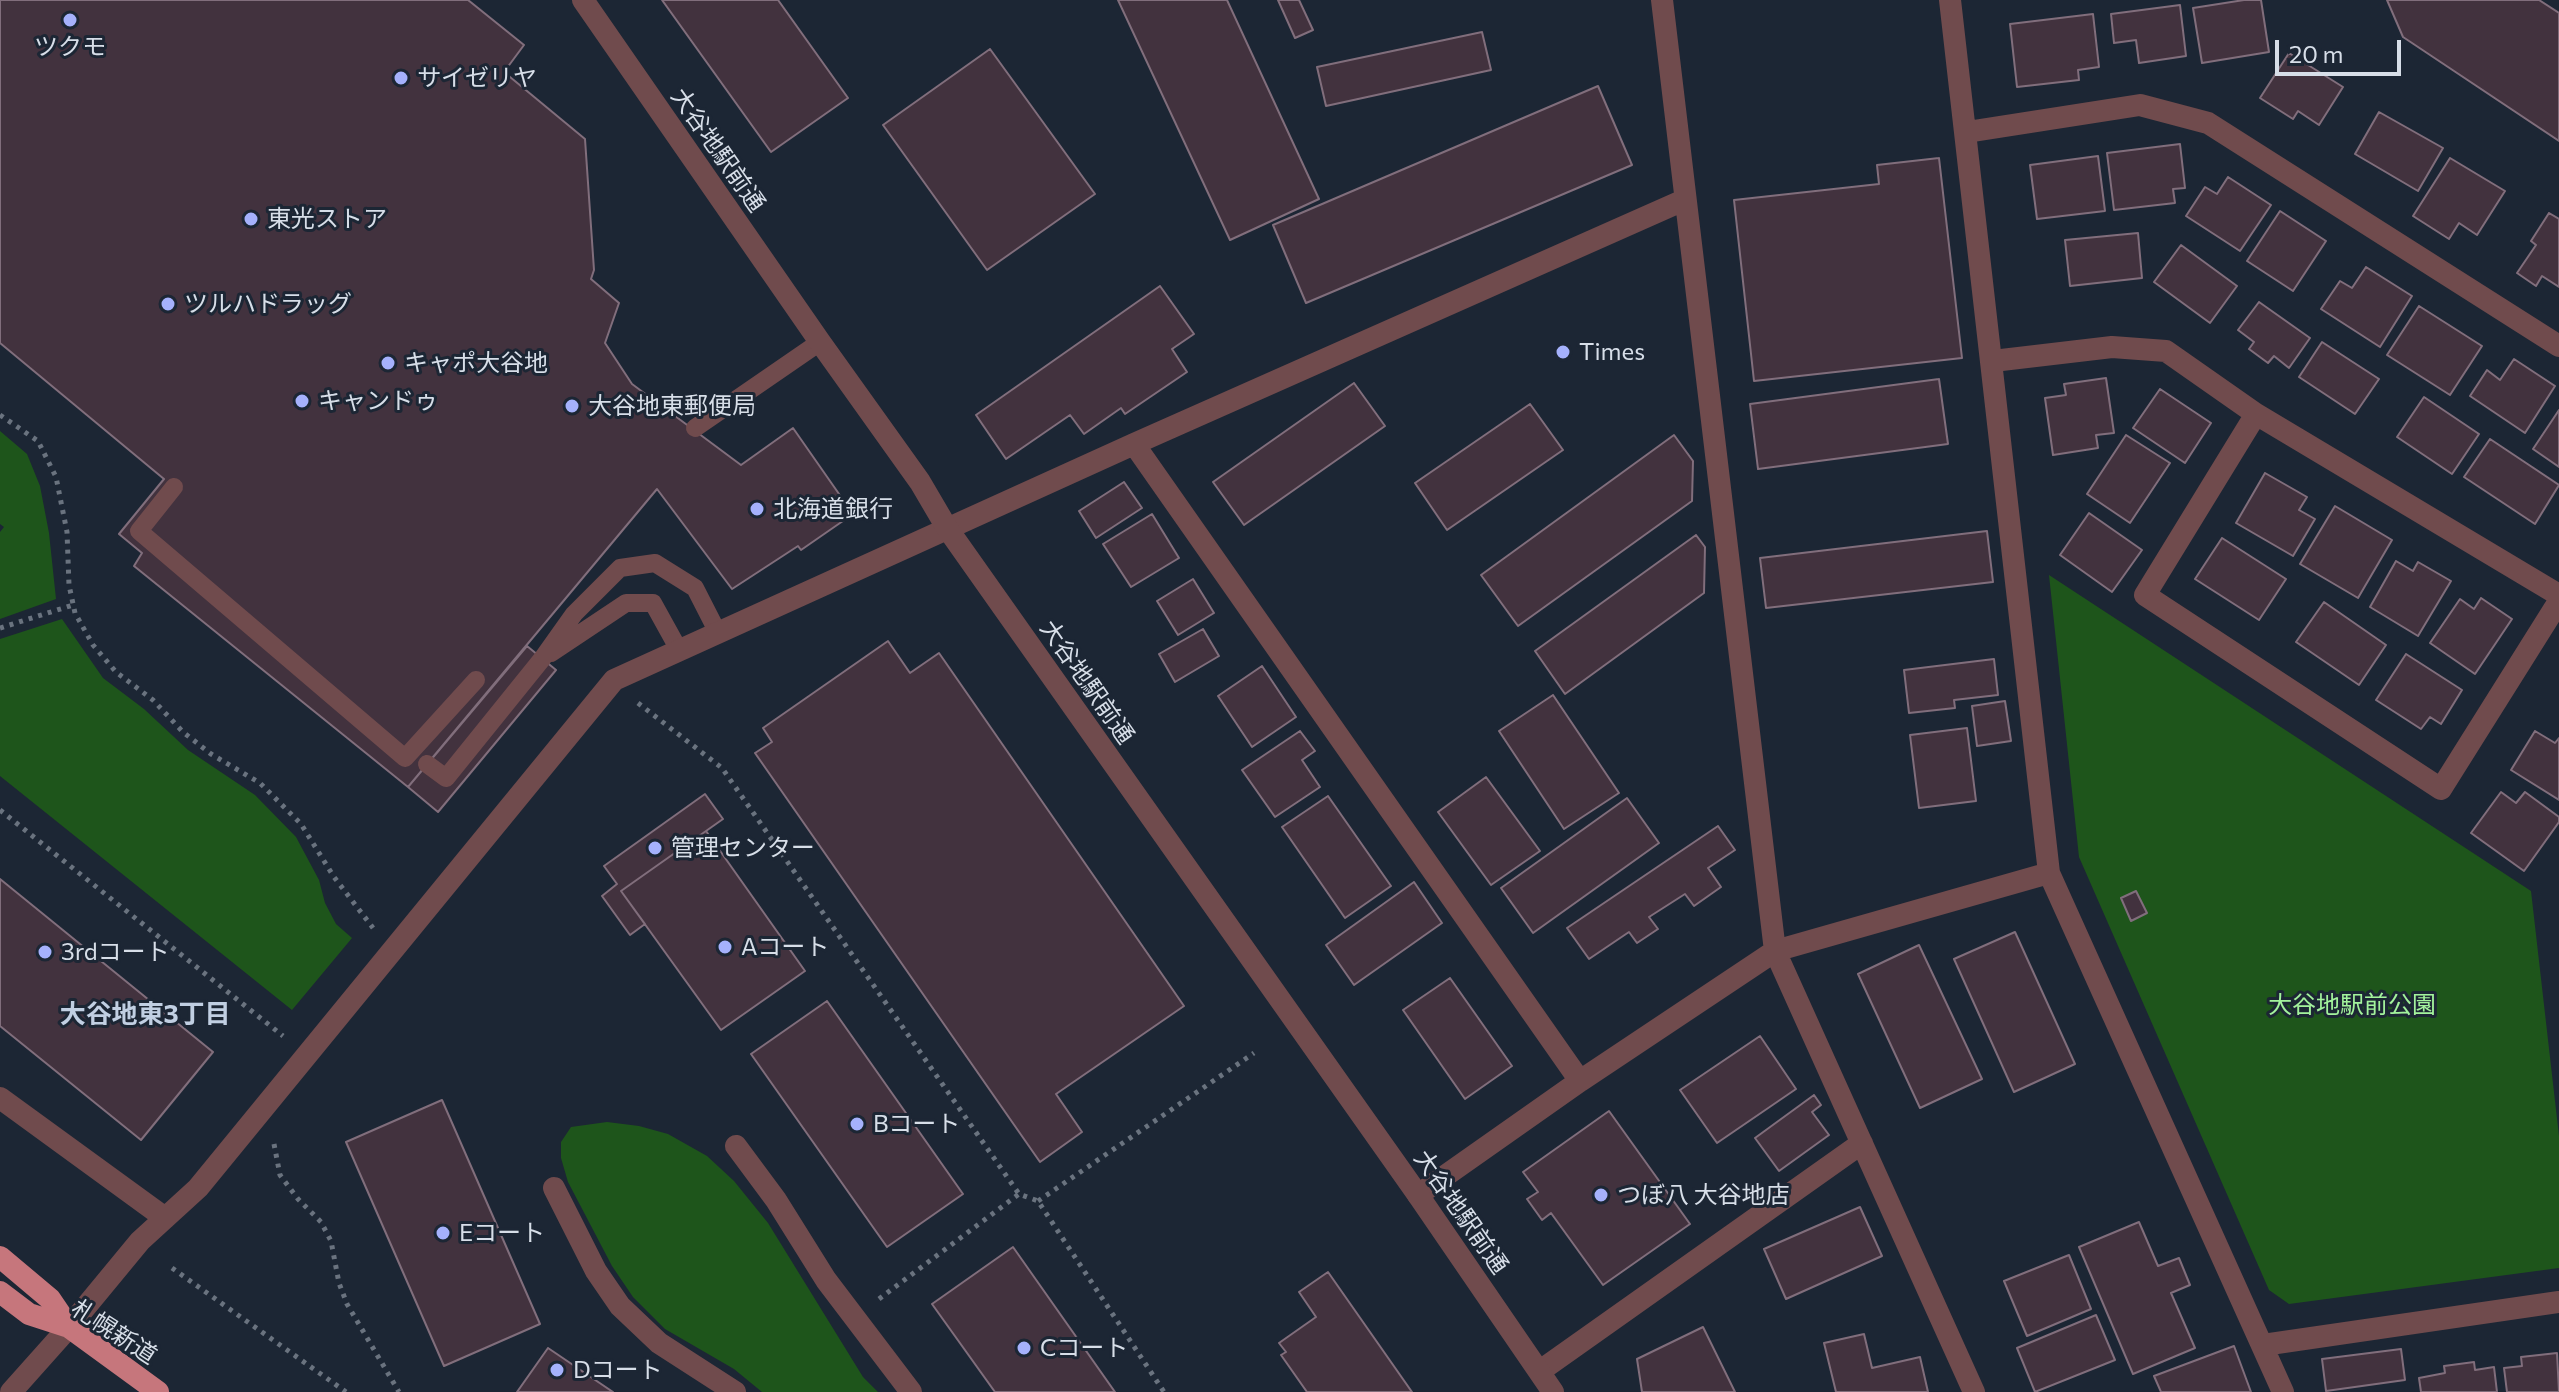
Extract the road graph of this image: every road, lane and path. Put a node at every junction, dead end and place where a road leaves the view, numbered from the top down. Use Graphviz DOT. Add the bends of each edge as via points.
graph roads {
  1 [pos="583,0"];
  2 [pos="1662,0"];
  3 [pos="1950,0"];
  4 [pos="1967,132"];
  5 [pos="1684,200"];
  6 [pos="820,342"];
  7 [pos="2559,346"];
  8 [pos="1993,361"];
  9 [pos="2256,414"];
  10 [pos="0,415"];
  11 [pos="695,428"];
  12 [pos="1134,444"];
  13 [pos="174,487"];
  14 [pos="947,528"];
  15 [pos="2559,598"];
  16 [pos="73,605"];
  17 [pos="0,628"];
  18 [pos="718,633"];
  19 [pos="679,650"];
  20 [pos="542,659"];
  21 [pos="476,680"];
  22 [pos="637,702"];
  23 [pos="427,764"];
  24 [pos="0,810"];
  25 [pos="2049,873"];
  26 [pos="374,929"];
  27 [pos="1775,951"];
  28 [pos="284,1037"];
  29 [pos="1254,1053"];
  30 [pos="1580,1081"];
  31 [pos="0,1098"];
  32 [pos="273,1143"];
  33 [pos="1862,1143"];
  34 [pos="736,1146"];
  35 [pos="554,1188"];
  36 [pos="1019,1194"];
  37 [pos="1418,1195"];
  38 [pos="1038,1201"];
  39 [pos="165,1218"];
  40 [pos="0,1257"];
  41 [pos="172,1268"];
  42 [pos="0,1292"];
  43 [pos="2559,1302"];
  44 [pos="871,1305"];
  45 [pos="69,1327"];
  46 [pos="2263,1345"];
  47 [pos="1540,1371"];
  48 [pos="11,1392"];
  49 [pos="158,1392"];
  50 [pos="346,1392"];
  51 [pos="399,1392"];
  52 [pos="735,1392"];
  53 [pos="911,1392"];
  54 [pos="1164,1392"];
  55 [pos="1553,1392"];
  56 [pos="1974,1392"];
  57 [pos="2283,1392"];
  1 -- 6 [label="street, 大谷地駅前通"];
  2 -- 5 [label="street"];
  3 -- 4 [label="street"];
  4 -- 7 [label="street" via="2140,105 2208,123"];
  4 -- 8 [label="street"];
  5 -- 12 [label="street"];
  5 -- 27 [label="street"];
  6 -- 11 [label="lane"];
  6 -- 14 [label="street, 大谷地駅前通"];
  8 -- 9 [label="street" via="2112,347 2166,351"];
  8 -- 25 [label="street"];
  9 -- 15 [label="street"];
  9 -- 15 [label="street" via="2145,595 2441,789"];
  10 -- 16 [label="path" via="38,441 56,477"];
  12 -- 14 [label="street"];
  12 -- 30 [label="street"];
  13 -- 21 [label="lane" via="139,531 343,695 405,758"];
  14 -- 18 [label="street"];
  14 -- 37 [label="street, 大谷地駅前通"];
  16 -- 17 [label="path"];
  16 -- 26 [label="path" via="93,645 116,672 211,754 260,783 301,824"];
  18 -- 19 [label="street"];
  18 -- 20 [label="lane" via="695,588 655,563 620,568 574,614"];
  19 -- 20 [label="lane" via="653,603 626,603"];
  19 -- 39 [label="street" via="614,680 198,1188"];
  20 -- 23 [label="lane" via="446,778"];
  22 -- 36 [label="path" via="722,768"];
  24 -- 28 [label="path"];
  25 -- 27 [label="street"];
  25 -- 46 [label="street"];
  27 -- 30 [label="street"];
  27 -- 33 [label="street"];
  29 -- 38 [label="path"];
  30 -- 37 [label="street"];
  31 -- 39 [label="street"];
  32 -- 51 [label="path" via="280,1175 321,1222 347,1304"];
  33 -- 47 [label="street"];
  33 -- 56 [label="street"];
  34 -- 53 [label="street" via="826,1280"];
  35 -- 52 [label="street" via="620,1306 659,1343"];
  36 -- 38 [label="path"];
  36 -- 44 [label="path"];
  37 -- 47 [label="street, 大谷地駅前通"];
  38 -- 54 [label="path"];
  39 -- 45 [label="street"];
  40 -- 45 [label="highway" via="50,1299"];
  41 -- 50 [label="path"];
  42 -- 45 [label="highway, 札幌新道" via="29,1314"];
  43 -- 46 [label="street"];
  45 -- 48 [label="street"];
  45 -- 49 [label="highway, 札幌新道"];
  46 -- 57 [label="street"];
  47 -- 55 [label="street, 大谷地駅前通"];
}
